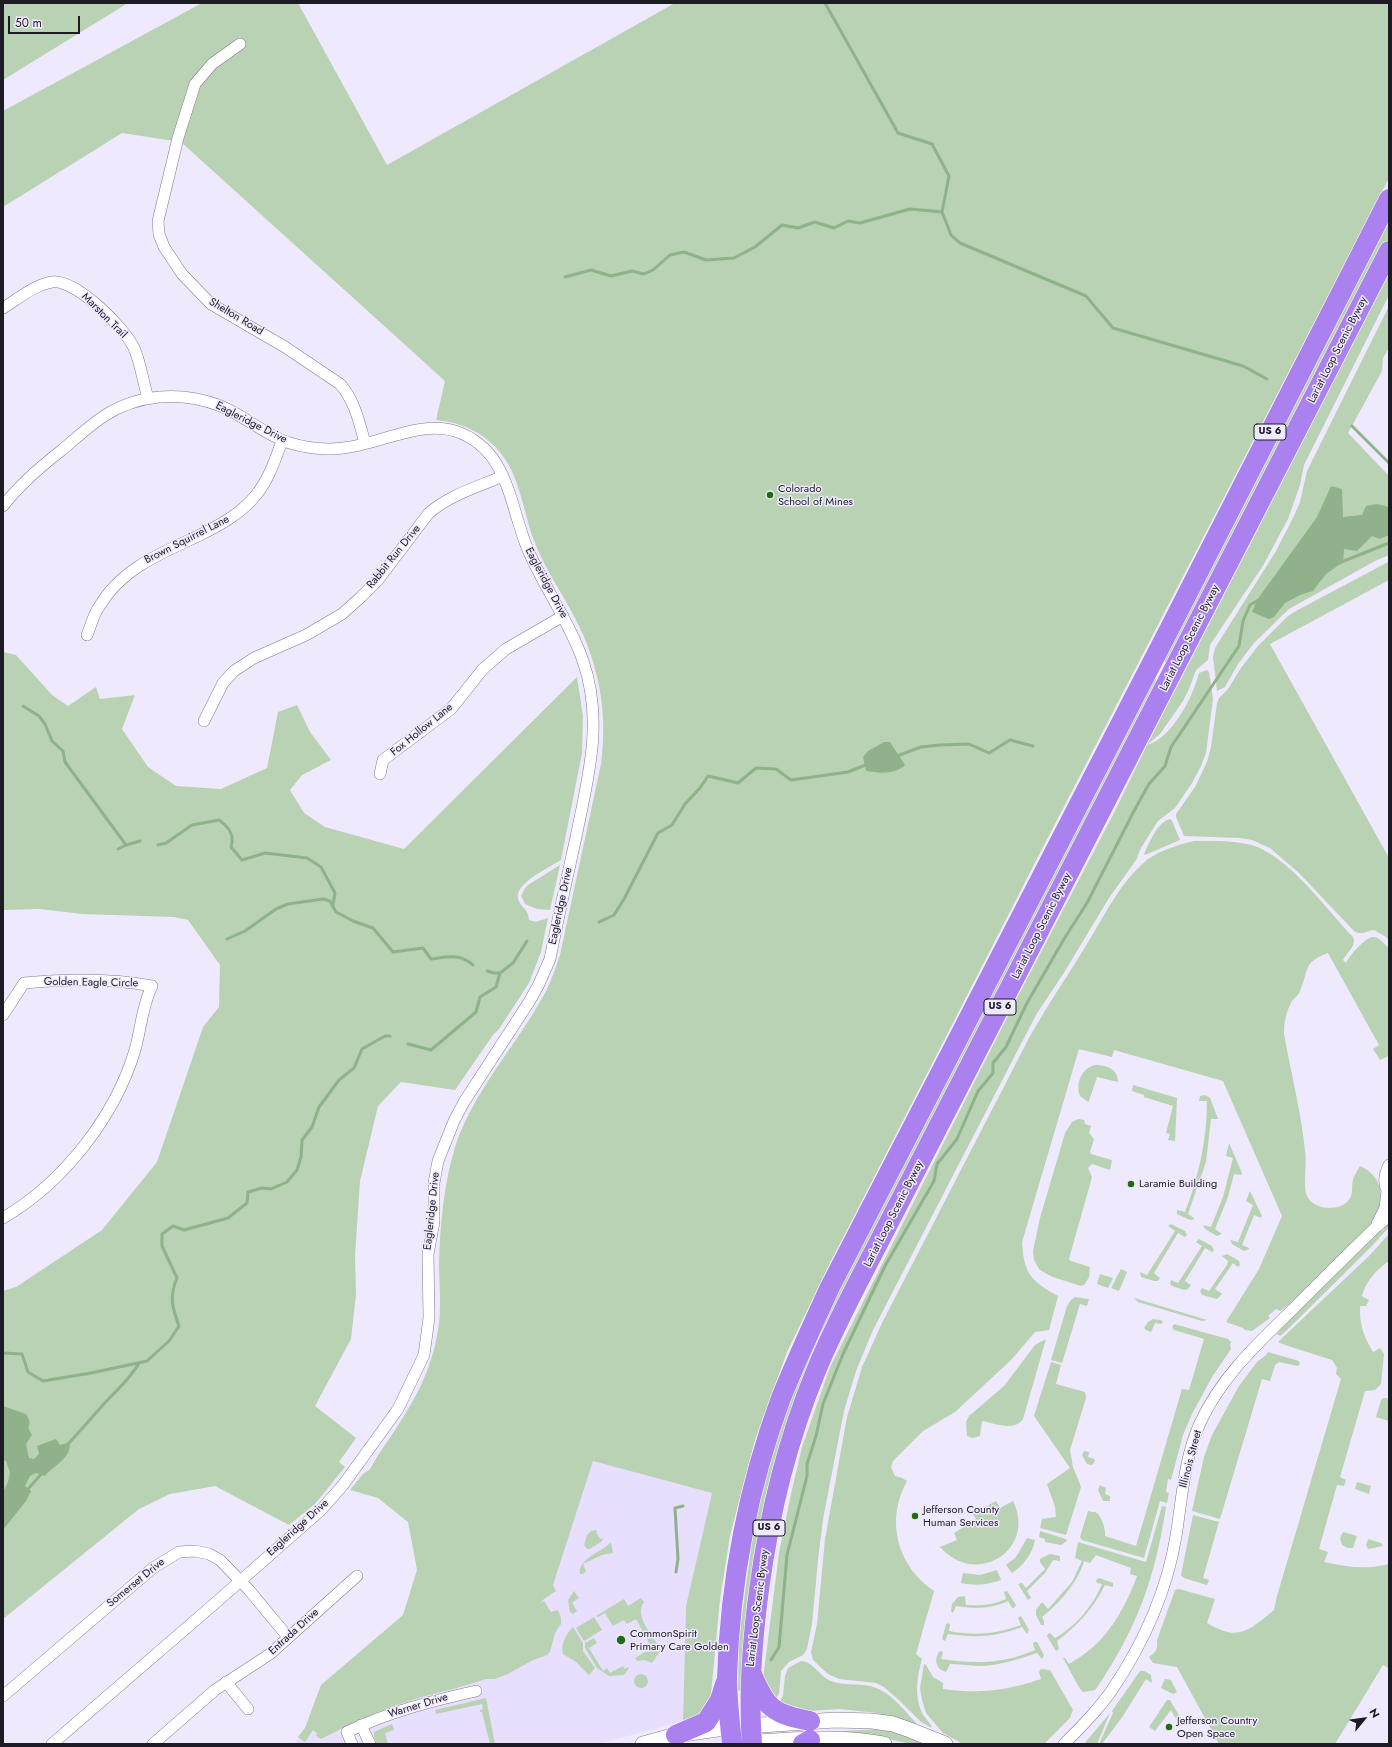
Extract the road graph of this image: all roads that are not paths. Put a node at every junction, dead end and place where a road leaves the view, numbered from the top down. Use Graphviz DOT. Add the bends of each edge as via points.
graph roads {
  1 [pos="240,44"];
  2 [pos="1389,200"];
  3 [pos="1389,251"];
  4 [pos="3,308"];
  5 [pos="148,398"];
  6 [pos="282,441"];
  7 [pos="364,443"];
  8 [pos="503,476"];
  9 [pos="3,506"];
  10 [pos="563,616"];
  11 [pos="87,635"];
  12 [pos="1151,665"];
  13 [pos="1170,676"];
  14 [pos="204,721"];
  15 [pos="380,774"];
  16 [pos="3,1015"];
  17 [pos="1389,1165"];
  18 [pos="1388,1192"];
  19 [pos="1389,1216"];
  20 [pos="3,1218"];
  21 [pos="1376,1227"];
  22 [pos="357,1576"];
  23 [pos="240,1581"];
  24 [pos="288,1637"];
  25 [pos="750,1669"];
  26 [pos="727,1679"];
  27 [pos="226,1682"];
  28 [pos="476,1691"];
  29 [pos="3,1696"];
  30 [pos="248,1709"];
  31 [pos="361,1726"];
  32 [pos="676,1735"];
  33 [pos="808,1735"];
  34 [pos="731,1738"];
  35 [pos="752,1738"];
  36 [pos="52,1744"];
  37 [pos="154,1744"];
  38 [pos="352,1744"];
  39 [pos="370,1744"];
  40 [pos="643,1744"];
  41 [pos="884,1744"];
  42 [pos="945,1744"];
  43 [pos="1064,1744"];
  1 -- 7 [label="street, Shelton Road" via="212,64 196,84 178,138 158,221 159,234 164,247 182,274 211,304 292,351 340,384 354,405"];
  2 -- 12 [label="highway, Lariat Loop Scenic Byway / US 6"];
  3 -- 13 [label="highway, Lariat Loop Scenic Byway / US 6"];
  4 -- 5 [label="street, Marston Trail" via="29,291 52,282 68,284 80,291 123,331 134,347"];
  5 -- 6 [label="street, Eagleridge Drive" via="175,395 220,406"];
  5 -- 9 [label="street, Eagleridge Drive" via="124,406 99,419 31,475"];
  6 -- 7 [label="street, Eagleridge Drive" via="313,448 344,448"];
  6 -- 11 [label="street, Brown Squirrel Lane" via="271,470 256,495 240,512 221,525 138,565 107,595 98,608"];
  7 -- 8 [label="street, Eagleridge Drive" via="411,432 452,430 477,443 493,457"];
  8 -- 10 [label="street, Eagleridge Drive" via="525,544"];
  8 -- 14 [label="street, Rabbit Run Drive" via="449,499 435,508 378,580 342,614 306,635 242,665 223,683"];
  10 -- 15 [label="street, Fox Hollow Lane" via="506,649 483,669 450,710 383,760"];
  10 -- 23 [label="street, Eagleridge Drive" via="584,663 592,702 592,760 550,959 529,1002 454,1120 438,1161 434,1183 434,1222 428,1254 429,1318 424,1355 398,1408 343,1485 321,1510"];
  12 -- 13 [label="highway"];
  12 -- 26 [label="highway, Lariat Loop Scenic Byway / US 6" via="833,1281 796,1362 770,1432 750,1504 736,1586"];
  13 -- 25 [label="highway, Lariat Loop Scenic Byway / US 6" via="860,1280 816,1371 792,1439 773,1509 764,1553"];
  16 -- 20 [label="street, Golden Eagle Circle" via="24,983 58,980 137,983 152,986 147,995 135,1050 118,1092 100,1122 70,1163 49,1184 25,1205"];
  17 -- 18 [label="street" via="1384,1178"];
  18 -- 21 [label="street" via="1385,1208"];
  19 -- 21 [label="street, Illinois Street"];
  21 -- 43 [label="street, Illinois Street" via="1257,1344 1222,1385 1200,1424 1188,1459 1176,1536 1165,1580 1148,1628 1111,1691 1088,1720"];
  22 -- 24 [label="street, Entrada Drive"];
  23 -- 24 [label="street, Somerset Drive"];
  23 -- 29 [label="street, Somerset Drive" via="220,1560 209,1554 195,1551 179,1552 153,1568"];
  23 -- 36 [label="street, Eagleridge Drive"];
  24 -- 27 [label="street, Entrada Drive" via="261,1660"];
  25 -- 33 [label="highway" via="758,1688 772,1708 787,1716"];
  25 -- 35 [label="highway, Lariat Loop Scenic Byway / US 6"];
  26 -- 32 [label="highway" via="720,1700 706,1722"];
  26 -- 34 [label="highway, US 6"];
  27 -- 30 [label="street"];
  27 -- 37 [label="street, Entrada Drive"];
  28 -- 31 [label="street, Warner Drive" via="425,1702"];
  31 -- 38 [label="street, Warner Drive" via="347,1732"];
  31 -- 39 [label="street"];
  32 -- 34 [label="street"];
  32 -- 40 [label="street"];
  33 -- 35 [label="street"];
  33 -- 41 [label="street"];
  33 -- 42 [label="street" via="835,1720 879,1722 910,1730"];
  34 -- 35 [label="street"];
}
